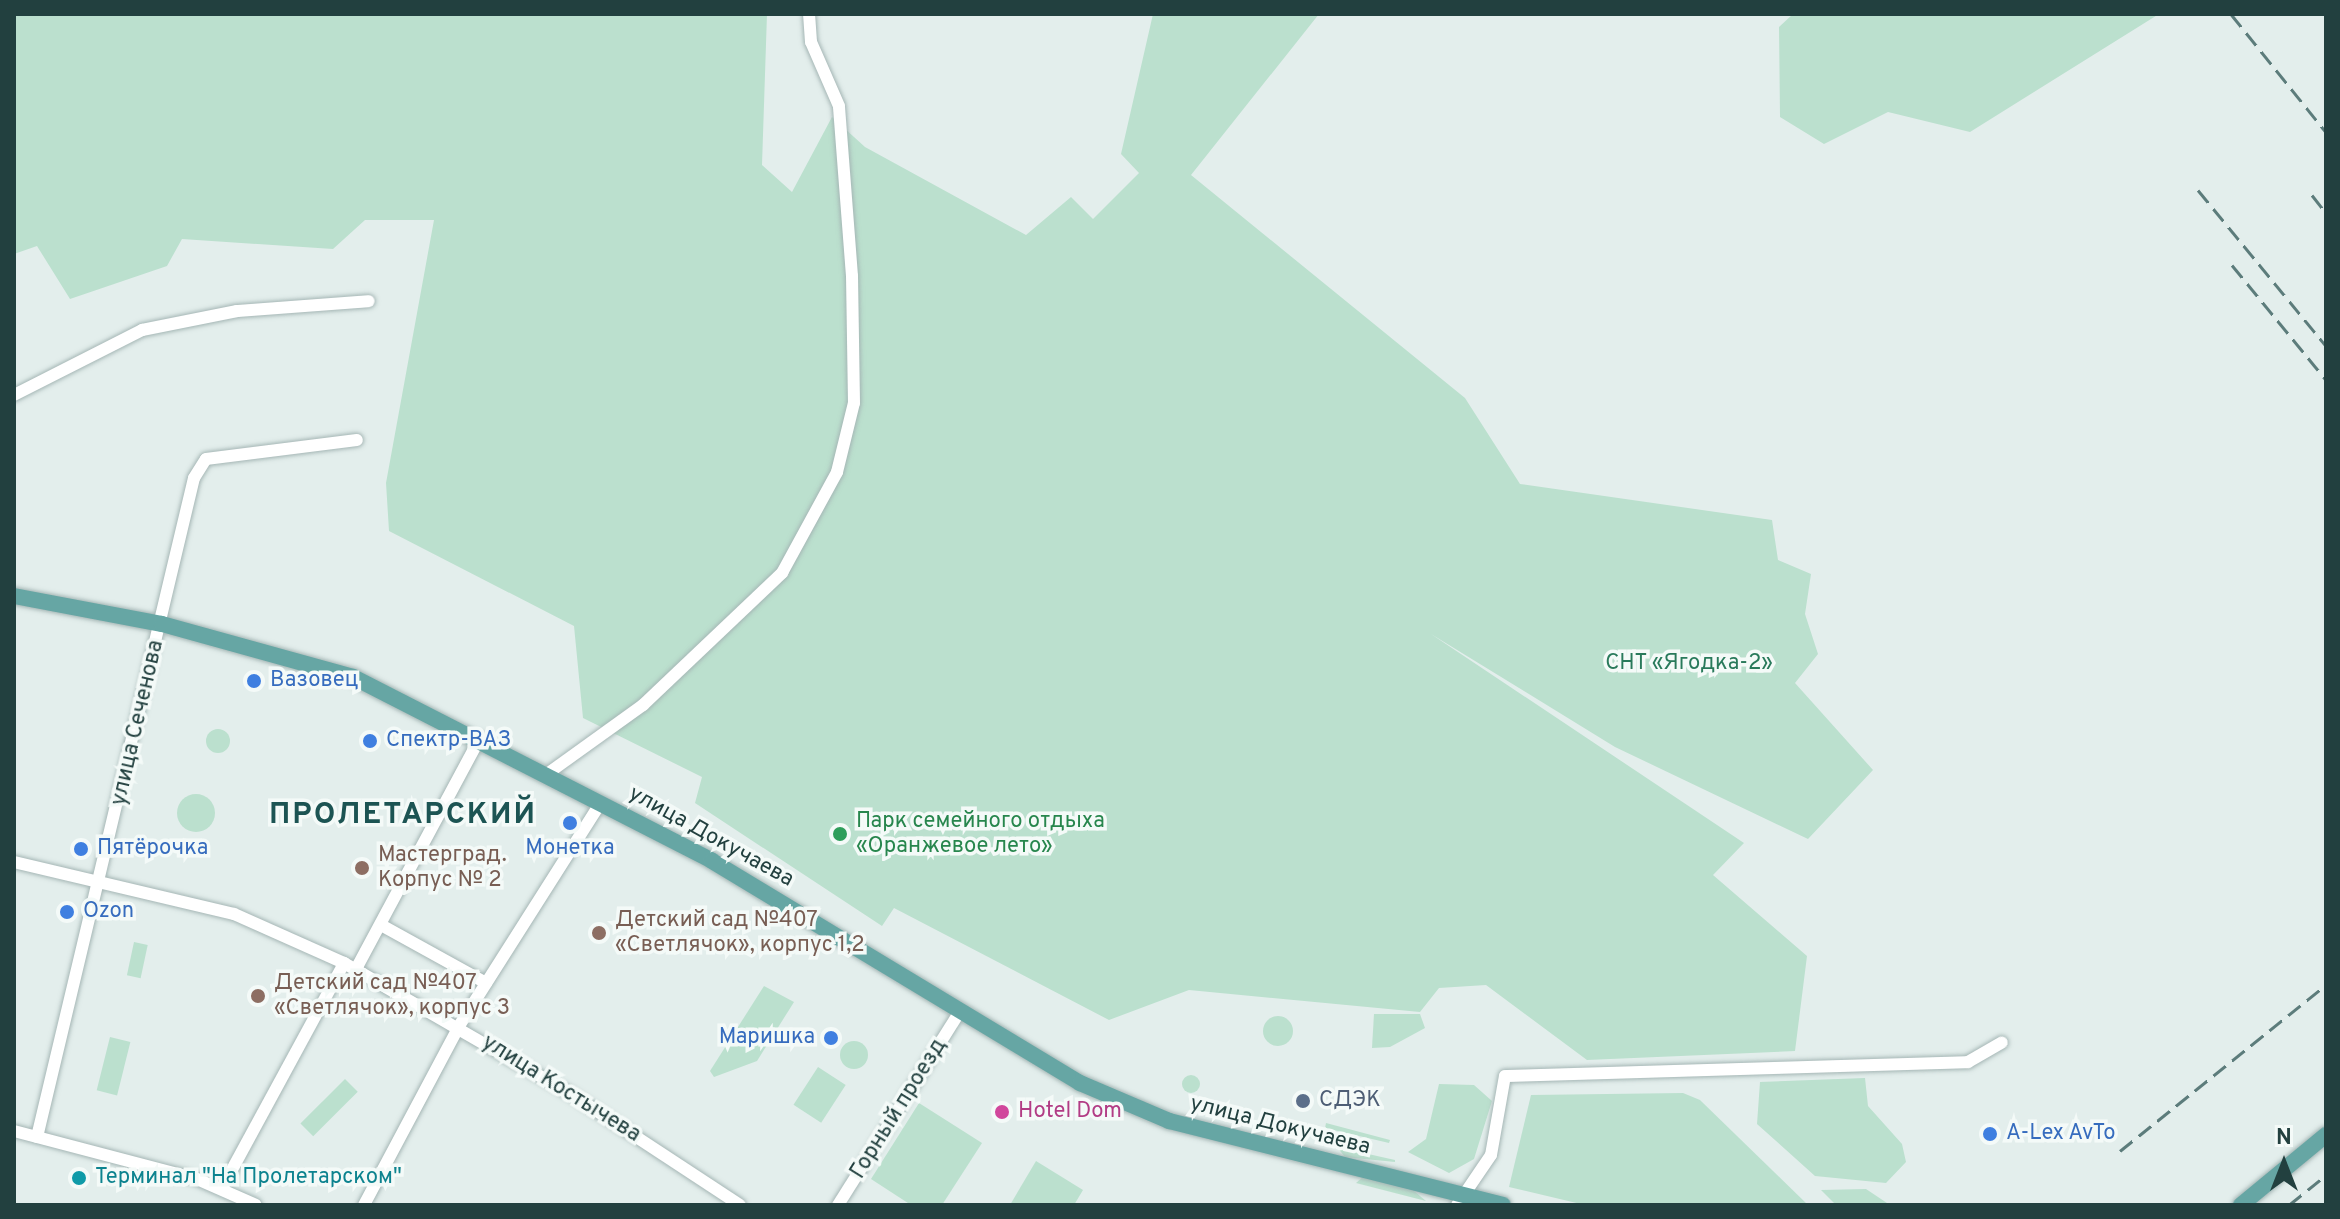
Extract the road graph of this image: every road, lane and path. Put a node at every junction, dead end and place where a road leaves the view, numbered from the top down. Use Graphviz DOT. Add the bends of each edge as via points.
graph roads {
  1 [pos="809,14"];
  2 [pos="369,301"];
  3 [pos="14,395"];
  4 [pos="357,440"];
  5 [pos="14,596"];
  6 [pos="162,624"];
  7 [pos="480,738"];
  8 [pos="547,774"];
  9 [pos="601,802"];
  10 [pos="14,862"];
  11 [pos="100,880"];
  12 [pos="381,925"];
  13 [pos="350,966"];
  14 [pos="486,983"];
  15 [pos="959,1013"];
  16 [pos="459,1026"];
  17 [pos="2002,1042"];
  18 [pos="14,1131"];
  19 [pos="2326,1135"];
  20 [pos="37,1137"];
  21 [pos="222,1188"];
  22 [pos="1462,1200"];
  23 [pos="256,1205"];
  24 [pos="364,1205"];
  25 [pos="740,1205"];
  26 [pos="838,1205"];
  27 [pos="1503,1205"];
  28 [pos="2241,1205"];
  1 -- 8 [label="street" via="811,42 841,114 852,276 854,403 837,472 782,573 634,713"];
  2 -- 3 [label="street" via="237,311 142,330"];
  4 -- 6 [label="street, улица Сеченова" via="206,459 194,478"];
  5 -- 6 [label="main road, улица Докучаева"];
  6 -- 7 [label="main road, улица Докучаева" via="311,661"];
  6 -- 11 [label="street, улица Сеченова"];
  7 -- 8 [label="main road, улица Докучаева"];
  7 -- 12 [label="street"];
  8 -- 9 [label="main road, улица Докучаева"];
  9 -- 14 [label="street"];
  9 -- 15 [label="main road, улица Докучаева" via="772,896"];
  10 -- 11 [label="street, улица Костычева"];
  11 -- 13 [label="street, улица Костычева" via="234,914"];
  11 -- 20 [label="street, улица Сеченова"];
  12 -- 13 [label="street"];
  12 -- 14 [label="street"];
  13 -- 16 [label="street, улица Костычева"];
  13 -- 21 [label="street"];
  14 -- 16 [label="street"];
  15 -- 22 [label="main road, улица Докучаева" via="1080,1083 1169,1121"];
  15 -- 26 [label="street, Горный проезд"];
  16 -- 24 [label="street"];
  16 -- 25 [label="street, улица Костычева"];
  17 -- 22 [label="street" via="1968,1062 1505,1076 1491,1155"];
  18 -- 20 [label="street"];
  19 -- 28 [label="main road"];
  20 -- 21 [label="street"];
  21 -- 23 [label="street"];
  22 -- 27 [label="main road, улица Докучаева"];
}
